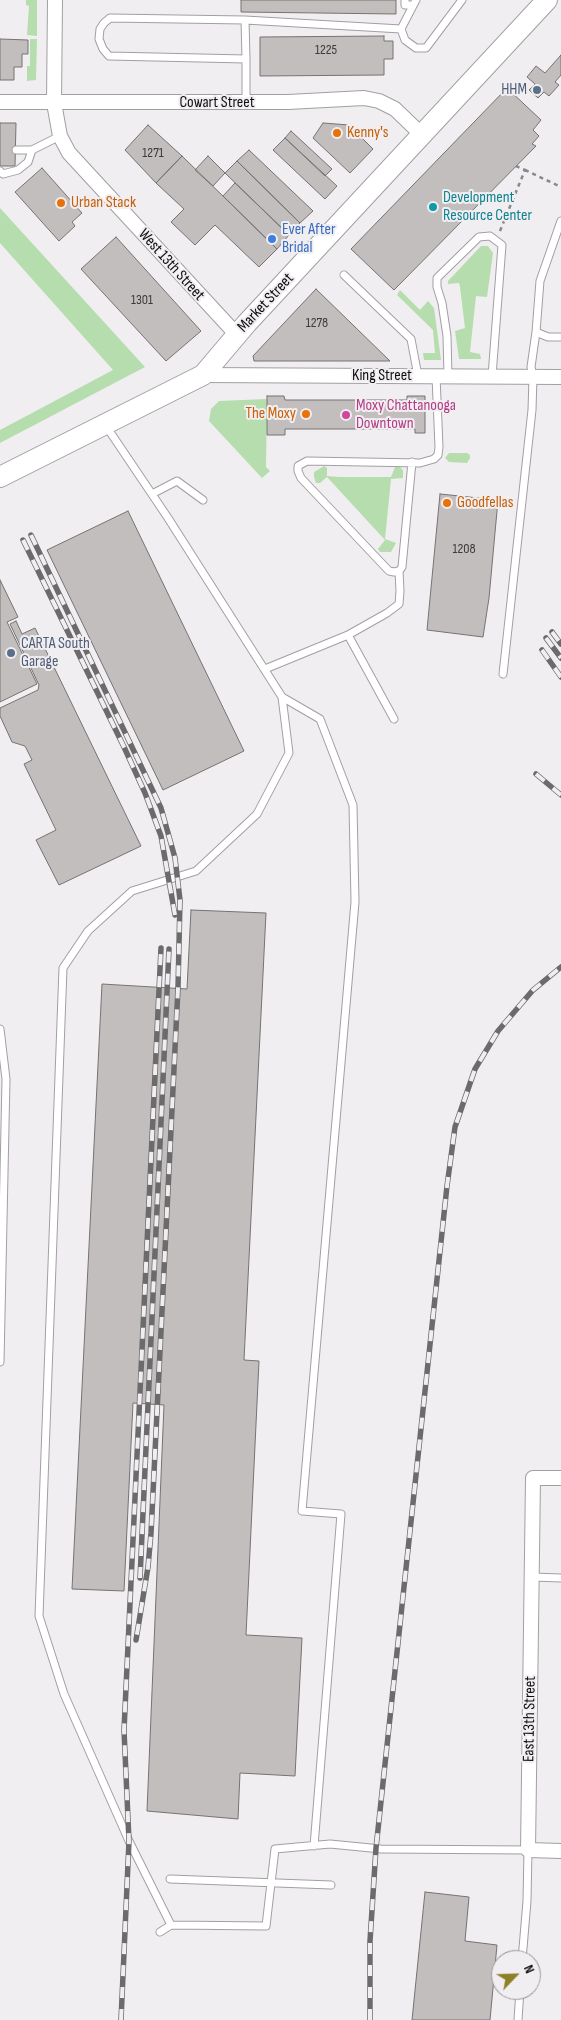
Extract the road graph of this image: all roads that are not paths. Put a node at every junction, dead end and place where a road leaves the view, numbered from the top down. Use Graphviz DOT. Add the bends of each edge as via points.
graph roads {
  1 [pos="55,0"];
  2 [pos="405,0"];
  3 [pos="462,0"];
  4 [pos="547,0"];
  5 [pos="414,2"];
  6 [pos="245,20"];
  7 [pos="401,29"];
  8 [pos="246,59"];
  9 [pos="0,102"];
  10 [pos="54,103"];
  11 [pos="246,103"];
  12 [pos="422,135"];
  13 [pos="60,136"];
  14 [pos="16,150"];
  15 [pos="32,150"];
  16 [pos="0,172"];
  17 [pos="561,221"];
  18 [pos="344,275"];
  19 [pos="536,332"];
  20 [pos="237,335"];
  21 [pos="561,337"];
  22 [pos="204,375"];
  23 [pos="418,376"];
  24 [pos="442,376"];
  25 [pos="492,376"];
  26 [pos="533,377"];
  27 [pos="561,377"];
  28 [pos="104,424"];
  29 [pos="412,462"];
  30 [pos="0,477"];
  31 [pos="152,494"];
  32 [pos="202,500"];
  33 [pos="399,571"];
  34 [pos="348,635"];
  35 [pos="264,669"];
  36 [pos="503,674"];
  37 [pos="282,696"];
  38 [pos="394,719"];
  39 [pos="0,1029"];
  40 [pos="0,1362"];
  41 [pos="561,1478"];
  42 [pos="532,1577"];
  43 [pos="561,1578"];
  44 [pos="314,1846"];
  45 [pos="528,1850"];
  46 [pos="561,1851"];
  47 [pos="170,1879"];
  48 [pos="271,1882"];
  49 [pos="331,1885"];
  50 [pos="171,1925"];
  51 [pos="160,1932"];
  52 [pos="523,1950"];
  53 [pos="519,2000"];
  54 [pos="518,2020"];
  1 -- 10 [label="street, West 13th Street"];
  2 -- 5 [label="lane" via="405,5"];
  3 -- 7 [label="lane" via="426,48 416,48 405,40"];
  4 -- 12 [label="main road, Market Street"];
  5 -- 7 [label="lane"];
  6 -- 7 [label="lane"];
  6 -- 8 [label="lane"];
  6 -- 8 [label="lane" via="110,18 100,29 99,39 109,56"];
  8 -- 11 [label="lane"];
  9 -- 10 [label="street, Cowart Street"];
  10 -- 11 [label="street, Cowart Street"];
  10 -- 13 [label="street, West 13th Street"];
  11 -- 12 [label="street, Cowart Street" via="364,98 395,109"];
  12 -- 20 [label="main road, Market Street"];
  13 -- 15 [label="lane"];
  13 -- 20 [label="street, West 13th Street" via="69,153"];
  14 -- 15 [label="lane"];
  15 -- 16 [label="lane" via="28,162 18,170"];
  17 -- 19 [label="lane" via="540,281"];
  18 -- 23 [label="lane" via="411,339"];
  19 -- 21 [label="lane" via="548,337"];
  19 -- 26 [label="lane" via="531,366"];
  20 -- 22 [label="main road, Market Street"];
  22 -- 23 [label="street, King Street"];
  22 -- 28 [label="main road, Market Street"];
  23 -- 24 [label="street, King Street"];
  24 -- 25 [label="street, King Street"];
  24 -- 25 [label="lane" via="447,336 437,278 479,237 490,236 502,244"];
  24 -- 29 [label="lane" via="438,455 428,461"];
  25 -- 26 [label="street, King Street"];
  26 -- 27 [label="street, King Street"];
  26 -- 36 [label="lane"];
  28 -- 30 [label="main road, Market Street"];
  28 -- 31 [label="lane"];
  29 -- 33 [label="lane" via="402,567"];
  29 -- 33 [label="lane" via="307,461 298,466 301,478 389,571"];
  31 -- 32 [label="lane" via="177,481"];
  31 -- 35 [label="lane"];
  33 -- 34 [label="lane" via="398,604"];
  34 -- 35 [label="lane"];
  34 -- 38 [label="lane"];
  35 -- 37 [label="lane"];
  37 -- 44 [label="lane" via="320,719 353,805 354,902 302,1511 341,1514"];
  37 -- 50 [label="lane" via="289,753 257,814 196,871 132,891 88,931 63,968 39,1616 64,1694 129,1841"];
  39 -- 40 [label="lane" via="6,1079"];
  41 -- 42 [label="street, East 13th Street" via="534,1478"];
  42 -- 43 [label="lane"];
  42 -- 45 [label="street, East 13th Street"];
  44 -- 45 [label="lane"];
  44 -- 48 [label="lane" via="275,1849"];
  45 -- 46 [label="street"];
  45 -- 52 [label="lane, East 13th Street"];
  47 -- 48 [label="lane"];
  48 -- 49 [label="lane"];
  48 -- 50 [label="lane" via="266,1926"];
  50 -- 51 [label="lane"];
  53 -- 54 [label="lane"];
}
